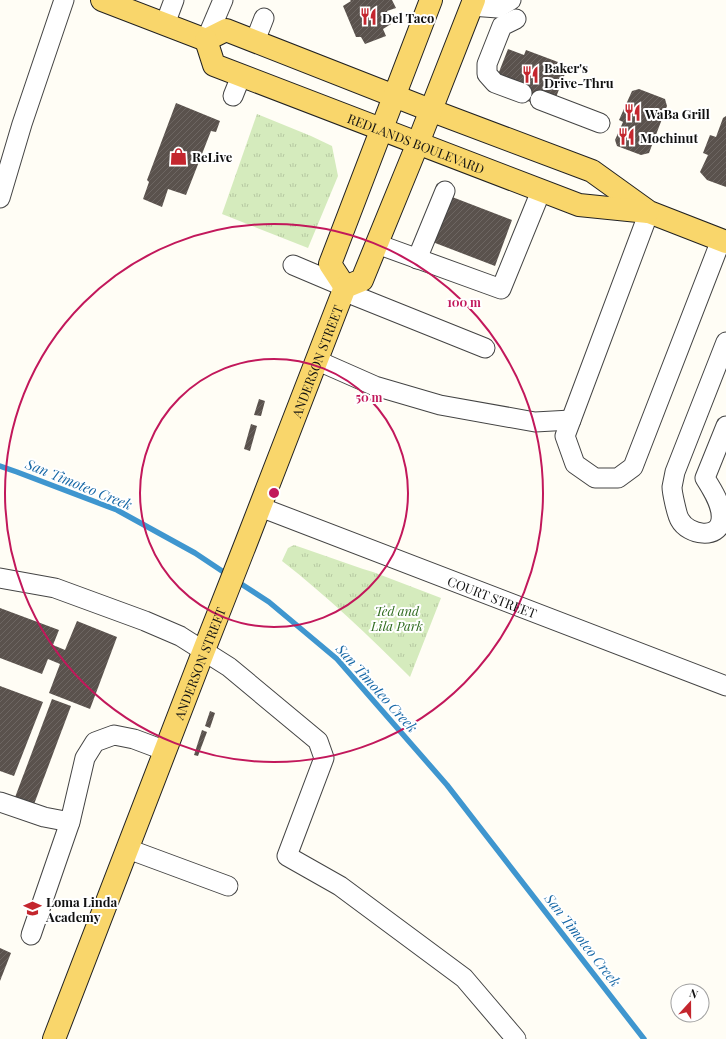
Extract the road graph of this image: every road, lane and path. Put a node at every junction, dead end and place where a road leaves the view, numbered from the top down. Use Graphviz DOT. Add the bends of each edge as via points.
graph roads {
  1 [pos="64,0"];
  2 [pos="102,0"];
  3 [pos="174,0"];
  4 [pos="223,0"];
  5 [pos="431,0"];
  6 [pos="511,0"];
  7 [pos="472,3"];
  8 [pos="264,18"];
  9 [pos="516,19"];
  10 [pos="165,24"];
  11 [pos="206,40"];
  12 [pos="255,41"];
  13 [pos="241,76"];
  14 [pos="522,93"];
  15 [pos="233,96"];
  16 [pos="394,96"];
  17 [pos="540,100"];
  18 [pos="430,110"];
  19 [pos="600,123"];
  20 [pos="382,129"];
  21 [pos="418,143"];
  22 [pos="541,191"];
  23 [pos="445,192"];
  24 [pos="0,198"];
  25 [pos="649,212"];
  26 [pos="723,241"];
  27 [pos="377,244"];
  28 [pos="417,259"];
  29 [pos="292,265"];
  30 [pos="344,289"];
  31 [pos="726,342"];
  32 [pos="485,348"];
  33 [pos="316,360"];
  34 [pos="571,420"];
  35 [pos="726,426"];
  36 [pos="260,507"];
  37 [pos="0,578"];
  38 [pos="204,650"];
  39 [pos="726,686"];
  40 [pos="166,751"];
  41 [pos="0,802"];
  42 [pos="70,822"];
  43 [pos="128,848"];
  44 [pos="228,886"];
  45 [pos="31,935"];
  46 [pos="54,1039"];
  47 [pos="516,1039"];
  1 -- 24 [label="street"];
  2 -- 10 [label="main road"];
  3 -- 10 [label="street"];
  4 -- 11 [label="street"];
  5 -- 16 [label="main road"];
  6 -- 7 [label="street" via="498,8"];
  7 -- 18 [label="main road"];
  8 -- 12 [label="street"];
  9 -- 14 [label="street" via="502,26 487,64 487,74 496,83"];
  10 -- 11 [label="main road"];
  11 -- 12 [label="main road, REDLANDS BOULEVARD" via="226,30"];
  11 -- 13 [label="main road, REDLANDS BOULEVARD" via="214,65"];
  12 -- 16 [label="main road, REDLANDS BOULEVARD"];
  13 -- 15 [label="street"];
  13 -- 20 [label="main road, REDLANDS BOULEVARD"];
  16 -- 18 [label="main road, REDLANDS BOULEVARD"];
  16 -- 20 [label="main road"];
  17 -- 19 [label="street"];
  18 -- 21 [label="main road"];
  18 -- 25 [label="main road, REDLANDS BOULEVARD" via="592,171"];
  20 -- 21 [label="main road, REDLANDS BOULEVARD"];
  20 -- 30 [label="main road" via="330,264"];
  21 -- 22 [label="main road, REDLANDS BOULEVARD"];
  21 -- 27 [label="main road"];
  22 -- 25 [label="main road, REDLANDS BOULEVARD" via="579,206"];
  22 -- 28 [label="street" via="500,289"];
  23 -- 28 [label="street"];
  25 -- 26 [label="main road, REDLANDS BOULEVARD"];
  25 -- 34 [label="street"];
  26 -- 34 [label="street" via="633,466 618,478 595,478 575,464 565,436"];
  27 -- 28 [label="street"];
  27 -- 30 [label="main road" via="362,280"];
  29 -- 30 [label="street"];
  30 -- 32 [label="street"];
  30 -- 33 [label="main road, ANDERSON STREET"];
  31 -- 35 [label="street" via="676,472 672,489 679,520 686,528 702,533 716,529 722,519 716,497 705,478"];
  33 -- 34 [label="street" via="375,386 440,406 535,422"];
  33 -- 36 [label="main road, ANDERSON STREET"];
  36 -- 38 [label="main road, ANDERSON STREET"];
  36 -- 39 [label="street, COURT STREET"];
  37 -- 38 [label="street" via="55,588 145,621"];
  38 -- 40 [label="main road, ANDERSON STREET"];
  38 -- 47 [label="street" via="230,667 318,741 324,758 287,856 340,886 464,978"];
  40 -- 42 [label="street" via="134,739 114,735 95,742 85,758"];
  40 -- 43 [label="main road, ANDERSON STREET"];
  41 -- 42 [label="street" via="44,817"];
  42 -- 45 [label="street"];
  43 -- 44 [label="street"];
  43 -- 46 [label="main road, ANDERSON STREET"];
}
